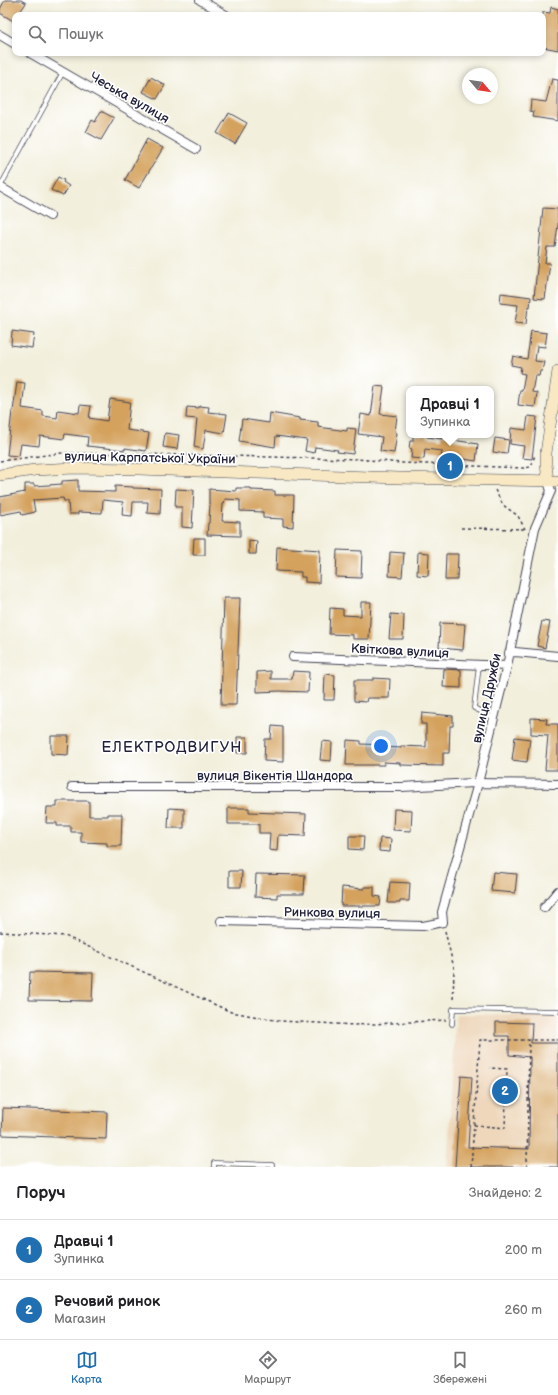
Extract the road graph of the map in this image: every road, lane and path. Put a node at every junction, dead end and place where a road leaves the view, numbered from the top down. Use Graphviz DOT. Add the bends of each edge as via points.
graph roads {
  1 [pos="200,0"];
  2 [pos="221,12"];
  3 [pos="0,36"];
  4 [pos="12,42"];
  5 [pos="35,56"];
  6 [pos="63,72"];
  7 [pos="196,149"];
  8 [pos="0,187"];
  9 [pos="50,216"];
  10 [pos="558,371"];
  11 [pos="546,453"];
  12 [pos="0,461"];
  13 [pos="0,475"];
  14 [pos="493,480"];
  15 [pos="553,481"];
  16 [pos="461,528"];
  17 [pos="535,528"];
  18 [pos="525,529"];
  19 [pos="509,653"];
  20 [pos="558,656"];
  21 [pos="293,657"];
  22 [pos="479,666"];
  23 [pos="507,666"];
  24 [pos="494,718"];
  25 [pos="478,783"];
  26 [pos="558,784"];
  27 [pos="72,787"];
  28 [pos="558,891"];
  29 [pos="544,908"];
  30 [pos="221,921"];
  31 [pos="442,922"];
  32 [pos="0,932"];
  33 [pos="453,1009"];
  34 [pos="558,1012"];
  35 [pos="452,1022"];
  36 [pos="529,1040"];
  37 [pos="544,1040"];
  38 [pos="558,1041"];
  39 [pos="545,1043"];
  40 [pos="489,1068"];
  41 [pos="474,1126"];
  42 [pos="214,1167"];
  43 [pos="272,1167"];
  44 [pos="471,1167"];
  45 [pos="527,1167"];
  1 -- 2 [label="street"];
  3 -- 4 [label="street"];
  5 -- 6 [label="street, Чеська вулиця"];
  6 -- 7 [label="street, Чеська вулиця"];
  6 -- 8 [label="lane"];
  8 -- 9 [label="street"];
  10 -- 11 [label="main road"];
  11 -- 12 [label="path" via="536,452 531,467 524,468 357,459 62,453"];
  11 -- 15 [label="main road" via="546,464"];
  13 -- 14 [label="main road, вулиця Карпатської України" via="74,468"];
  14 -- 15 [label="main road, вулиця Карпатської України"];
  14 -- 18 [label="path" via="503,505 518,516"];
  15 -- 17 [label="street, вулиця Дружби"];
  16 -- 18 [label="path"];
  17 -- 18 [label="path"];
  17 -- 19 [label="street, вулиця Дружби"];
  19 -- 20 [label="street"];
  19 -- 23 [label="street, вулиця Дружби"];
  21 -- 22 [label="street, Квіткова вулиця"];
  22 -- 23 [label="street, Квіткова вулиця"];
  22 -- 24 [label="lane" via="474,708"];
  23 -- 24 [label="street, вулиця Дружби"];
  24 -- 25 [label="street, вулиця Дружби"];
  25 -- 26 [label="street, вулиця Вікентія Шандора"];
  25 -- 27 [label="street, вулиця Вікентія Шандора" via="402,787"];
  25 -- 31 [label="street, вулиця Дружби" via="442,912"];
  28 -- 29 [label="street"];
  30 -- 31 [label="street, Ринкова вулиця" via="423,926"];
  31 -- 33 [label="path" via="454,968"];
  32 -- 35 [label="path" via="65,936 231,1012 281,1020 355,1025"];
  33 -- 34 [label="lane"];
  33 -- 35 [label="lane"];
  36 -- 37 [label="path"];
  36 -- 41 [label="path" via="480,1040"];
  36 -- 45 [label="path"];
  37 -- 38 [label="path"];
  37 -- 39 [label="path"];
  40 -- 41 [label="path" via="507,1070 505,1128"];
  41 -- 44 [label="path"];
  42 -- 43 [label="lane" via="214,1163"];
}
